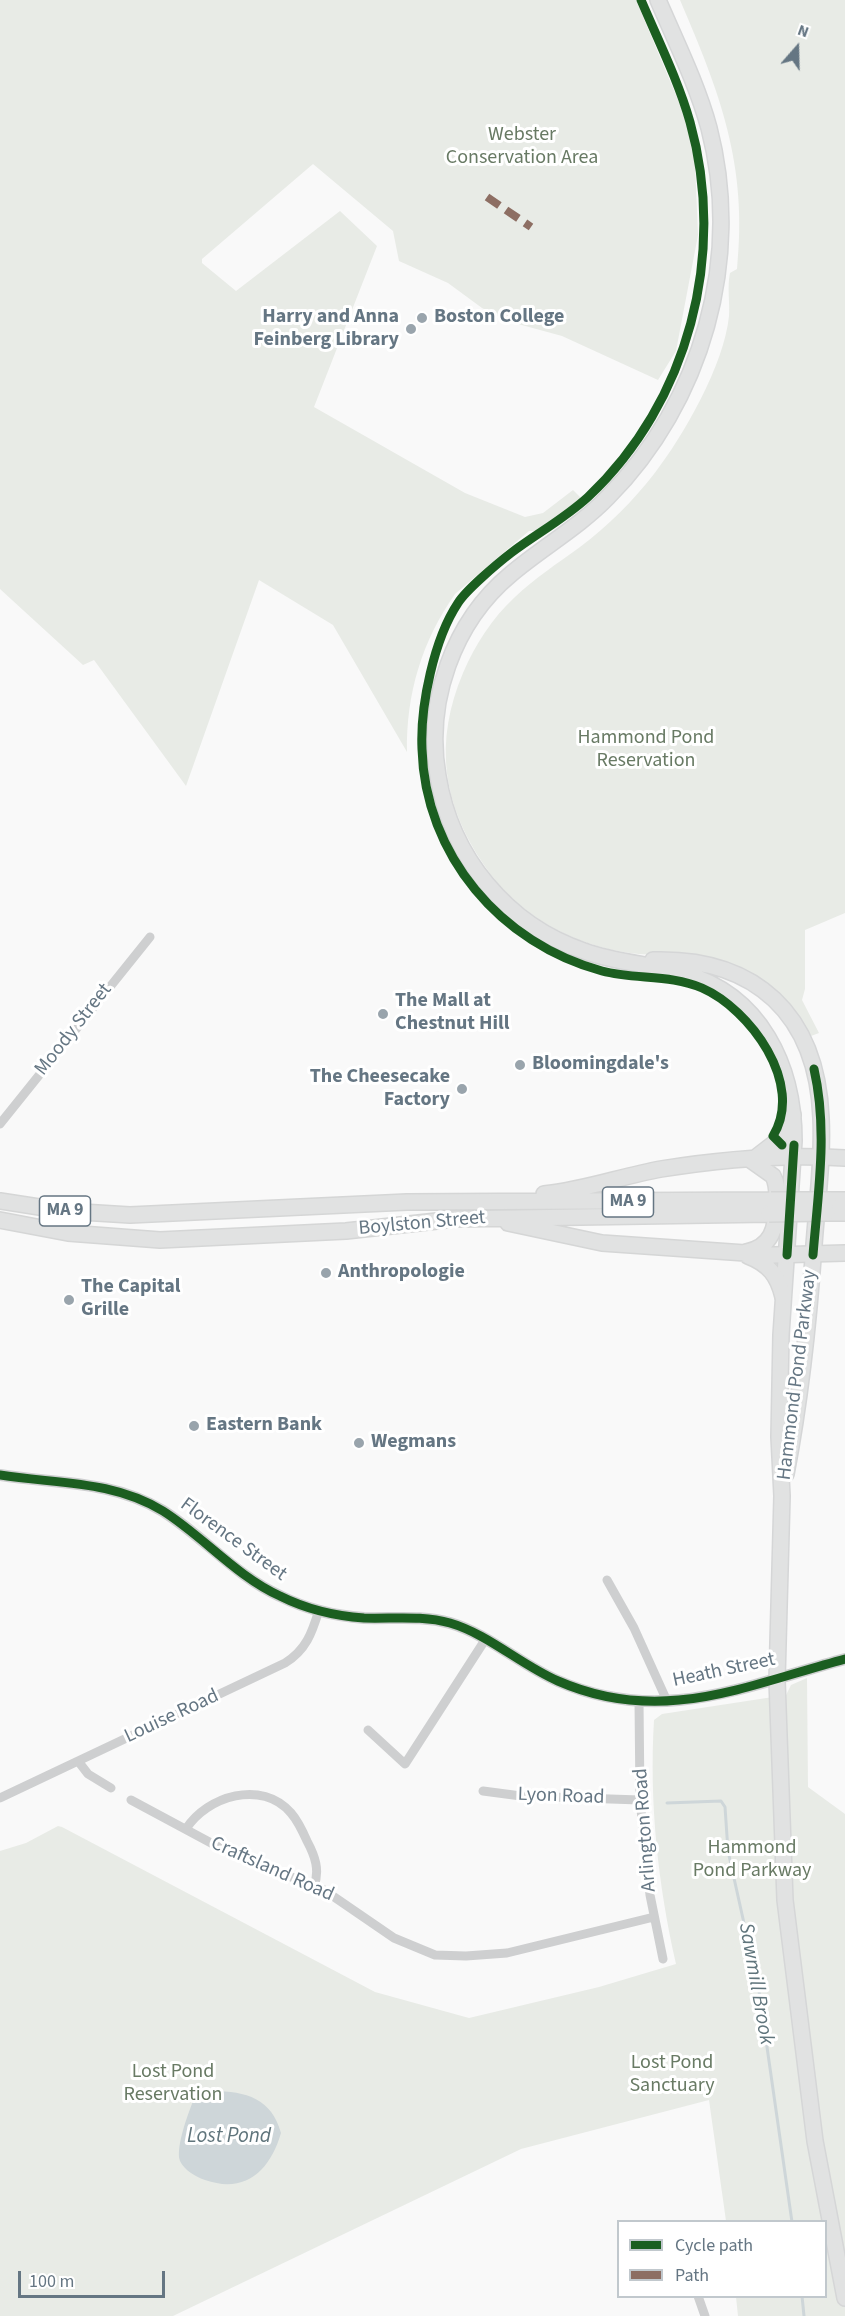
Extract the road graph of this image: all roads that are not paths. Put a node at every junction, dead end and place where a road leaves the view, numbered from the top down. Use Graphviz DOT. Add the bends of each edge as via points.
graph roads {
  1 [pos="658,0"];
  2 [pos="150,937"];
  3 [pos="620,961"];
  4 [pos="793,1114"];
  5 [pos="0,1124"];
  6 [pos="793,1156"];
  7 [pos="821,1157"];
  8 [pos="751,1158"];
  9 [pos="845,1158"];
  10 [pos="845,1200"];
  11 [pos="0,1201"];
  12 [pos="485,1202"];
  13 [pos="827,1206"];
  14 [pos="770,1207"];
  15 [pos="845,1213"];
  16 [pos="488,1218"];
  17 [pos="0,1220"];
  18 [pos="737,1253"];
  19 [pos="845,1253"];
  20 [pos="786,1255"];
  21 [pos="813,1255"];
  22 [pos="783,1297"];
  23 [pos="0,1475"];
  24 [pos="782,1496"];
  25 [pos="607,1580"];
  26 [pos="319,1610"];
  27 [pos="482,1638"];
  28 [pos="845,1659"];
  29 [pos="777,1680"];
  30 [pos="639,1701"];
  31 [pos="667,1701"];
  32 [pos="369,1730"];
  33 [pos="78,1761"];
  34 [pos="111,1788"];
  35 [pos="483,1791"];
  36 [pos="0,1798"];
  37 [pos="132,1800"];
  38 [pos="640,1800"];
  39 [pos="186,1829"];
  40 [pos="314,1886"];
  41 [pos="654,1917"];
  42 [pos="663,1959"];
  43 [pos="699,2298"];
  44 [pos="845,2298"];
  45 [pos="705,2316"];
  1 -- 3 [label="main road, Hammond Pond Parkway" via="699,97 717,170 719,256 703,338 678,401 633,471 598,508 510,574 477,609 447,667 435,729 437,774 447,815 466,856 486,885 539,930 570,946"];
  2 -- 5 [label="street, Moody Street"];
  3 -- 4 [label="main road, Hammond Pond Parkway" via="696,977 744,1006 779,1056"];
  3 -- 7 [label="main road, Hammond Pond Parkway" via="678,960 720,967 756,984 777,1001 794,1021 810,1054 821,1108"];
  4 -- 6 [label="main road, Hammond Pond Parkway"];
  4 -- 8 [label="main road" via="777,1141"];
  6 -- 7 [label="main road"];
  6 -- 8 [label="main road"];
  6 -- 20 [label="main road, Hammond Pond Parkway"];
  7 -- 9 [label="main road"];
  7 -- 21 [label="main road, Hammond Pond Parkway"];
  8 -- 12 [label="main road" via="659,1169 574,1191"];
  8 -- 18 [label="main road" via="775,1180 776,1222 765,1243 755,1250"];
  10 -- 13 [label="main road, Boylston Street / MA 9"];
  11 -- 12 [label="main road, Boylston Street / MA 9" via="117,1215"];
  12 -- 14 [label="main road, Boylston Street / MA 9"];
  13 -- 14 [label="main road, Boylston Street / MA 9, bridge"];
  13 -- 15 [label="main road, Boylston Street / MA 9"];
  14 -- 16 [label="main road, Boylston Street / MA 9"];
  16 -- 17 [label="main road, Boylston Street / MA 9" via="346,1231 160,1240 68,1233"];
  16 -- 18 [label="main road" via="591,1242"];
  18 -- 20 [label="main road"];
  18 -- 22 [label="main road" via="757,1259 771,1269"];
  19 -- 21 [label="main road"];
  20 -- 21 [label="main road"];
  20 -- 22 [label="main road, Hammond Pond Parkway"];
  21 -- 24 [label="main road, Hammond Pond Parkway" via="792,1442"];
  22 -- 24 [label="main road, Hammond Pond Parkway" via="778,1437"];
  23 -- 26 [label="street, Florence Street" via="87,1484 135,1497 180,1523 257,1584"];
  24 -- 29 [label="main road, Hammond Pond Parkway"];
  25 -- 31 [label="street"];
  26 -- 27 [label="street, Florence Street" via="348,1616 442,1621"];
  26 -- 33 [label="street, Louise Road" via="307,1642 285,1664"];
  27 -- 30 [label="street, Heath Street" via="522,1664 574,1688 610,1699"];
  27 -- 32 [label="street" via="405,1764"];
  28 -- 29 [label="street, Heath Street"];
  29 -- 31 [label="street, Heath Street"];
  29 -- 44 [label="main road, Hammond Pond Parkway" via="785,1900 814,2130"];
  30 -- 31 [label="street, Heath Street"];
  30 -- 38 [label="street, Arlington Road"];
  33 -- 34 [label="street" via="88,1774"];
  33 -- 36 [label="street, Louise Road"];
  35 -- 38 [label="street, Lyon Road"];
  37 -- 39 [label="street, Craftsland Road"];
  38 -- 41 [label="street, Arlington Road"];
  39 -- 40 [label="street, Craftsland Road" via="240,1858"];
  39 -- 40 [label="street" via="196,1815 216,1802 243,1794 269,1798 291,1812 298,1823 316,1863"];
  40 -- 41 [label="street, Craftsland Road" via="394,1938 421,1951 449,1956 526,1949"];
  41 -- 42 [label="street, Arlington Road"];
  43 -- 45 [label="street"];
}
